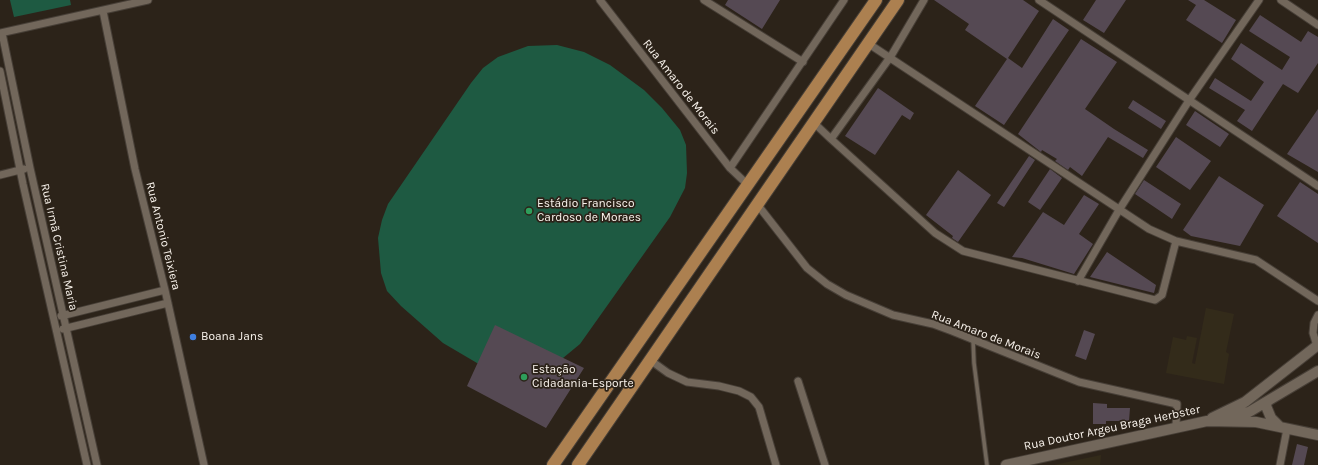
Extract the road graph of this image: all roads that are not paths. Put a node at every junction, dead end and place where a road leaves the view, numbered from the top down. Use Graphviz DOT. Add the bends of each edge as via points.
graph roads {
  1 [pos="148,0"];
  2 [pos="600,0"];
  3 [pos="704,0"];
  4 [pos="844,0"];
  5 [pos="876,0"];
  6 [pos="898,0"];
  7 [pos="924,0"];
  8 [pos="1039,0"];
  9 [pos="1258,0"];
  10 [pos="1281,0"];
  11 [pos="103,11"];
  12 [pos="1318,25"];
  13 [pos="1,33"];
  14 [pos="869,44"];
  15 [pos="890,56"];
  16 [pos="803,62"];
  17 [pos="0,71"];
  18 [pos="1190,99"];
  19 [pos="814,123"];
  20 [pos="831,139"];
  21 [pos="30,168"];
  22 [pos="730,168"];
  23 [pos="20,170"];
  24 [pos="0,175"];
  25 [pos="748,184"];
  26 [pos="1318,186"];
  27 [pos="757,204"];
  28 [pos="1119,210"];
  29 [pos="48,239"];
  30 [pos="36,241"];
  31 [pos="1176,241"];
  32 [pos="1078,280"];
  33 [pos="165,290"];
  34 [pos="1318,300"];
  35 [pos="168,303"];
  36 [pos="64,316"];
  37 [pos="1318,316"];
  38 [pos="54,318"];
  39 [pos="67,328"];
  40 [pos="57,330"];
  41 [pos="973,339"];
  42 [pos="1317,346"];
  43 [pos="650,360"];
  44 [pos="1318,371"];
  45 [pos="798,381"];
  46 [pos="1267,402"];
  47 [pos="1207,420"];
  48 [pos="1176,426"];
  49 [pos="1287,429"];
  50 [pos="1318,436"];
  51 [pos="87,465"];
  52 [pos="97,465"];
  53 [pos="204,465"];
  54 [pos="552,465"];
  55 [pos="578,465"];
  56 [pos="776,465"];
  57 [pos="826,465"];
  58 [pos="987,465"];
  59 [pos="1006,465"];
  60 [pos="1280,465"];
  1 -- 11 [label="street"];
  2 -- 22 [label="street, Rua Amaro de Morais"];
  3 -- 16 [label="street"];
  4 -- 16 [label="street"];
  5 -- 25 [label="main road"];
  6 -- 14 [label="main road"];
  7 -- 15 [label="street"];
  8 -- 18 [label="street"];
  9 -- 18 [label="street"];
  10 -- 12 [label="street"];
  11 -- 13 [label="street"];
  11 -- 33 [label="street, Rua Antonio Teixiera" via="135,169"];
  13 -- 21 [label="street, Rua Irmã Cristina Maria"];
  14 -- 15 [label="street"];
  14 -- 19 [label="main road"];
  15 -- 20 [label="street"];
  15 -- 28 [label="street"];
  16 -- 22 [label="street"];
  17 -- 23 [label="street, Rua Irmã Cristina Maria"];
  18 -- 26 [label="street"];
  18 -- 28 [label="street"];
  19 -- 20 [label="street"];
  19 -- 27 [label="main road"];
  20 -- 32 [label="street" via="935,233 954,246 963,251"];
  21 -- 23 [label="street"];
  21 -- 29 [label="street, Rua Irmã Cristina Maria"];
  22 -- 25 [label="street, Rua Amaro de Morais"];
  23 -- 24 [label="street"];
  23 -- 30 [label="street, Rua Irmã Cristina Maria"];
  25 -- 54 [label="main road"];
  27 -- 41 [label="street, Rua Amaro de Morais" via="807,268 827,284 869,307 933,324"];
  27 -- 43 [label="main road"];
  28 -- 31 [label="street" via="1161,236"];
  28 -- 32 [label="street"];
  29 -- 30 [label="street"];
  29 -- 36 [label="street, Rua Irmã Cristina Maria"];
  30 -- 38 [label="street, Rua Irmã Cristina Maria"];
  31 -- 32 [label="street" via="1162,295 1158,300"];
  31 -- 34 [label="street" via="1256,260"];
  33 -- 35 [label="street, Rua Antonio Teixiera"];
  33 -- 36 [label="street"];
  35 -- 39 [label="street"];
  35 -- 53 [label="street, Rua Antonio Teixiera"];
  36 -- 38 [label="street"];
  36 -- 39 [label="street, Rua Irmã Cristina Maria"];
  37 -- 42 [label="street" via="1312,332"];
  38 -- 40 [label="street, Rua Irmã Cristina Maria"];
  39 -- 40 [label="street"];
  39 -- 52 [label="street, Rua Irmã Cristina Maria"];
  40 -- 51 [label="street, Rua Irmã Cristina Maria"];
  41 -- 48 [label="street, Rua Amaro de Morais" via="1079,382 1177,404"];
  41 -- 58 [label="lane"];
  42 -- 47 [label="street" via="1245,402"];
  43 -- 55 [label="main road"];
  43 -- 56 [label="street" via="687,382 719,386 751,397 759,407"];
  44 -- 46 [label="street"];
  45 -- 57 [label="street"];
  46 -- 47 [label="street" via="1249,412"];
  46 -- 49 [label="street" via="1270,418"];
  47 -- 48 [label="street, Rua Doutor Argeu Braga Herbster"];
  47 -- 49 [label="street, Rua Doutor Argeu Braga Herbster" via="1256,422"];
  48 -- 59 [label="street, Rua Doutor Argeu Braga Herbster"];
  49 -- 50 [label="street, Rua Doutor Argeu Braga Herbster"];
  49 -- 60 [label="street"];
}
